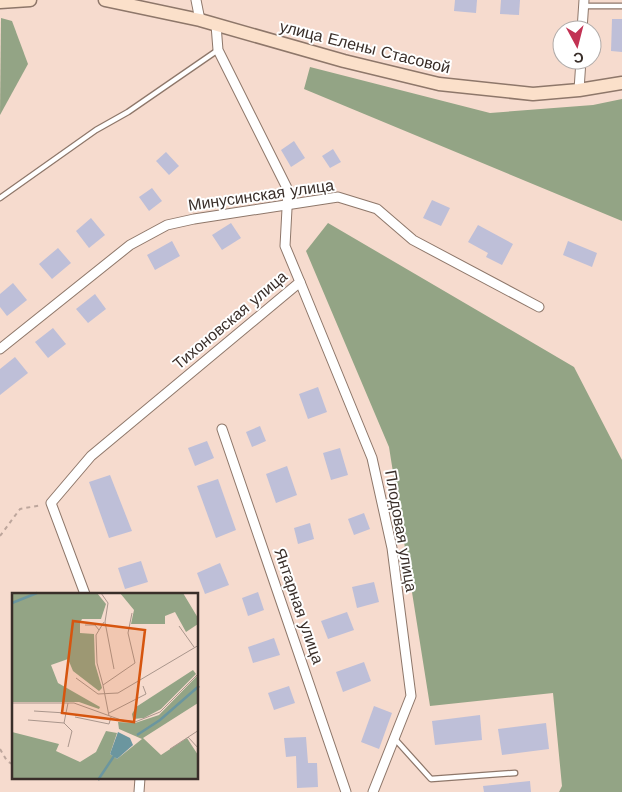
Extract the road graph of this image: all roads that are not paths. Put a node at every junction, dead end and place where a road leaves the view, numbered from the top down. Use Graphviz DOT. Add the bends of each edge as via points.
graph roads {
  1 [pos="30,0"];
  2 [pos="104,0"];
  3 [pos="196,0"];
  4 [pos="0,2"];
  5 [pos="584,3"];
  6 [pos="622,6"];
  7 [pos="200,20"];
  8 [pos="583,20"];
  9 [pos="216,25"];
  10 [pos="218,50"];
  11 [pos="580,70"];
  12 [pos="622,83"];
  13 [pos="579,90"];
  14 [pos="0,198"];
  15 [pos="287,205"];
  16 [pos="300,282"];
  17 [pos="539,307"];
  18 [pos="0,349"];
  19 [pos="222,430"];
  20 [pos="86,593"];
  21 [pos="395,739"];
  22 [pos="515,773"];
  23 [pos="346,792"];
  24 [pos="373,792"];
  1 -- 4 [label="main road"];
  2 -- 7 [label="main road, улица Елены Стасовой"];
  3 -- 7 [label="street"];
  5 -- 6 [label="lane"];
  5 -- 8 [label="street"];
  7 -- 9 [label="main road, улица Елены Стасовой"];
  9 -- 10 [label="street, Тихоновская улица"];
  9 -- 13 [label="main road, улица Елены Стасовой" via="439,84 533,94"];
  10 -- 14 [label="lane"];
  10 -- 15 [label="street, Тихоновская улица" via="288,190"];
  11 -- 13 [label="street"];
  12 -- 13 [label="main road, улица Елены Стасовой"];
  15 -- 16 [label="street, Тихоновская улица" via="286,246"];
  15 -- 17 [label="street, Минусинская улица" via="338,196 377,209 414,240"];
  15 -- 18 [label="street, Минусинская улица" via="167,225 130,245"];
  16 -- 20 [label="street, Тихоновская улица" via="90,456 51,503"];
  16 -- 21 [label="street, Плодовая улица" via="372,458 392,548 411,696"];
  19 -- 23 [label="street, Янтарная улица"];
  21 -- 22 [label="lane" via="431,779"];
  21 -- 24 [label="street, Плодовая улица"];
}
